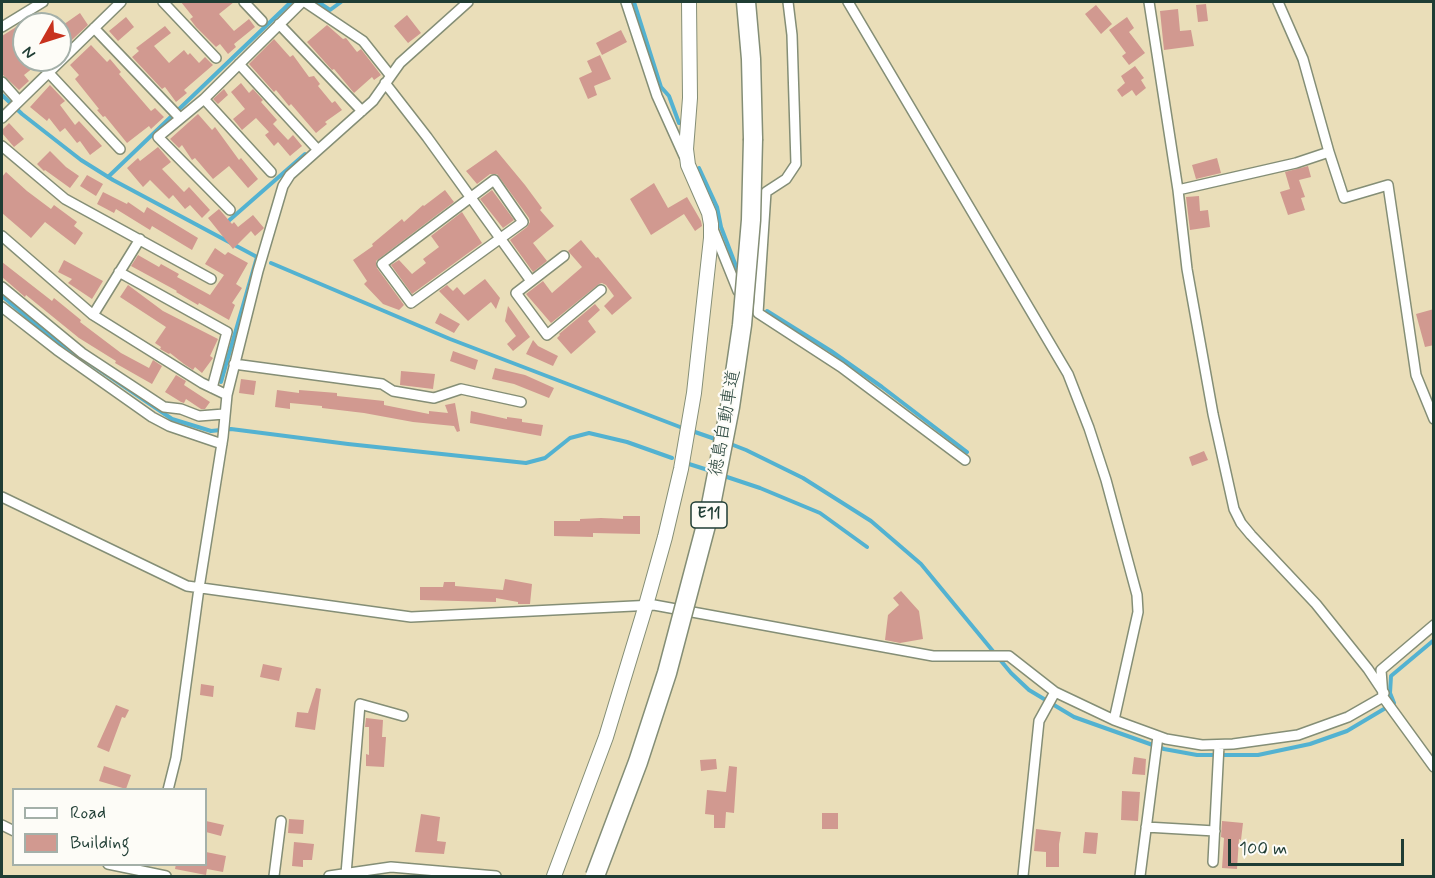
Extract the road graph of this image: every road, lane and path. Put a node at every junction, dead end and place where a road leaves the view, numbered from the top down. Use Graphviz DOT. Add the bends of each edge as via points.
graph roads {
  1 [pos="44,2"];
  2 [pos="121,2"];
  3 [pos="164,2"];
  4 [pos="244,2"];
  5 [pos="303,2"];
  6 [pos="468,2"];
  7 [pos="626,2"];
  8 [pos="689,2"];
  9 [pos="744,2"];
  10 [pos="788,2"];
  11 [pos="848,2"];
  12 [pos="1149,2"];
  13 [pos="1278,2"];
  14 [pos="262,21"];
  15 [pos="279,24"];
  16 [pos="2,27"];
  17 [pos="94,28"];
  18 [pos="72,49"];
  19 [pos="216,58"];
  20 [pos="239,64"];
  21 [pos="48,72"];
  22 [pos="388,79"];
  23 [pos="2,82"];
  24 [pos="204,99"];
  25 [pos="14,104"];
  26 [pos="362,111"];
  27 [pos="2,118"];
  28 [pos="180,118"];
  29 [pos="2,146"];
  30 [pos="120,149"];
  31 [pos="318,150"];
  32 [pos="1329,152"];
  33 [pos="688,165"];
  34 [pos="271,172"];
  35 [pos="1178,190"];
  36 [pos="471,198"];
  37 [pos="230,210"];
  38 [pos="711,224"];
  39 [pos="2,236"];
  40 [pos="140,239"];
  41 [pos="500,239"];
  42 [pos="564,256"];
  43 [pos="120,272"];
  44 [pos="211,279"];
  45 [pos="531,281"];
  46 [pos="2,287"];
  47 [pos="601,290"];
  48 [pos="2,307"];
  49 [pos="758,313"];
  50 [pos="93,315"];
  51 [pos="234,364"];
  52 [pos="212,388"];
  53 [pos="227,395"];
  54 [pos="521,402"];
  55 [pos="224,414"];
  56 [pos="165,415"];
  57 [pos="1434,419"];
  58 [pos="222,444"];
  59 [pos="966,460"];
  60 [pos="2,497"];
  61 [pos="199,588"];
  62 [pos="646,605"];
  63 [pos="1434,625"];
  64 [pos="1053,695"];
  65 [pos="1383,695"];
  66 [pos="403,716"];
  67 [pos="1114,720"];
  68 [pos="1158,736"];
  69 [pos="1219,745"];
  70 [pos="1434,767"];
  71 [pos="168,788"];
  72 [pos="281,821"];
  73 [pos="1146,827"];
  74 [pos="1215,831"];
  75 [pos="1213,862"];
  76 [pos="125,866"];
  77 [pos="151,869"];
  78 [pos="346,874"];
  79 [pos="166,876"];
  80 [pos="274,876"];
  81 [pos="328,876"];
  82 [pos="496,876"];
  83 [pos="554,876"];
  84 [pos="595,876"];
  85 [pos="1023,876"];
  86 [pos="1140,876"];
  1 -- 16 [label="street"];
  2 -- 17 [label="street"];
  3 -- 19 [label="street"];
  4 -- 14 [label="street"];
  5 -- 15 [label="street"];
  5 -- 22 [label="street" via="363,41"];
  6 -- 22 [label="street"];
  7 -- 33 [label="street" via="657,96"];
  8 -- 33 [label="street"];
  9 -- 84 [label="highway, 徳島自動車道 / E11, bridge" via="751,60 751,220 730,407 710,510 663,684"];
  10 -- 49 [label="street" via="796,164 786,179 766,192"];
  11 -- 67 [label="street" via="1068,374 1089,428 1137,595 1138,612"];
  12 -- 35 [label="street"];
  13 -- 32 [label="street" via="1303,59"];
  15 -- 20 [label="street"];
  15 -- 26 [label="street"];
  17 -- 18 [label="street"];
  17 -- 28 [label="street"];
  20 -- 24 [label="street"];
  20 -- 31 [label="street"];
  21 -- 25 [label="street"];
  21 -- 30 [label="street"];
  22 -- 26 [label="street"];
  22 -- 36 [label="street"];
  23 -- 25 [label="street"];
  24 -- 28 [label="street"];
  24 -- 34 [label="street"];
  25 -- 27 [label="street"];
  26 -- 31 [label="street"];
  28 -- 37 [label="street" via="158,137"];
  29 -- 40 [label="street" via="65,199"];
  31 -- 51 [label="street" via="283,186"];
  32 -- 35 [label="street"];
  32 -- 57 [label="street" via="1344,198 1388,185 1416,375"];
  33 -- 38 [label="street"];
  35 -- 65 [label="street" via="1187,269 1234,509 1251,535 1316,604"];
  36 -- 41 [label="street"];
  36 -- 41 [label="street" via="494,180 523,222"];
  36 -- 41 [label="street" via="382,264 411,303"];
  38 -- 49 [label="street" via="738,291"];
  38 -- 62 [label="street" via="686,436"];
  39 -- 50 [label="street"];
  40 -- 43 [label="street"];
  40 -- 44 [label="street"];
  41 -- 45 [label="street"];
  42 -- 45 [label="street"];
  43 -- 50 [label="street"];
  43 -- 52 [label="street" via="227,332"];
  45 -- 47 [label="street" via="516,293 547,335"];
  46 -- 56 [label="street"];
  48 -- 56 [label="street" via="57,350"];
  49 -- 59 [label="street" via="841,367"];
  50 -- 52 [label="street"];
  51 -- 53 [label="street"];
  51 -- 54 [label="street" via="382,384 393,391 435,398 461,389"];
  52 -- 53 [label="street"];
  53 -- 55 [label="street"];
  55 -- 56 [label="street" via="200,416 181,408"];
  55 -- 58 [label="street"];
  56 -- 58 [label="street"];
  58 -- 61 [label="street"];
  60 -- 61 [label="street" via="187,586"];
  61 -- 62 [label="street" via="411,617"];
  61 -- 71 [label="street" via="176,758"];
  62 -- 64 [label="street" via="933,656 1009,656"];
  62 -- 83 [label="street" via="606,737"];
  63 -- 65 [label="street" via="1381,670"];
  64 -- 67 [label="street"];
  64 -- 85 [label="street" via="1039,722"];
  65 -- 69 [label="street" via="1348,717 1298,735"];
  65 -- 70 [label="street"];
  66 -- 78 [label="street" via="360,704"];
  67 -- 68 [label="street"];
  68 -- 69 [label="street"];
  68 -- 73 [label="street"];
  69 -- 74 [label="street"];
  72 -- 80 [label="street"];
  73 -- 74 [label="street"];
  73 -- 86 [label="street"];
  74 -- 75 [label="street"];
  76 -- 77 [label="street"];
  77 -- 79 [label="street"];
  78 -- 81 [label="street"];
  78 -- 82 [label="street" via="391,867"];
}
